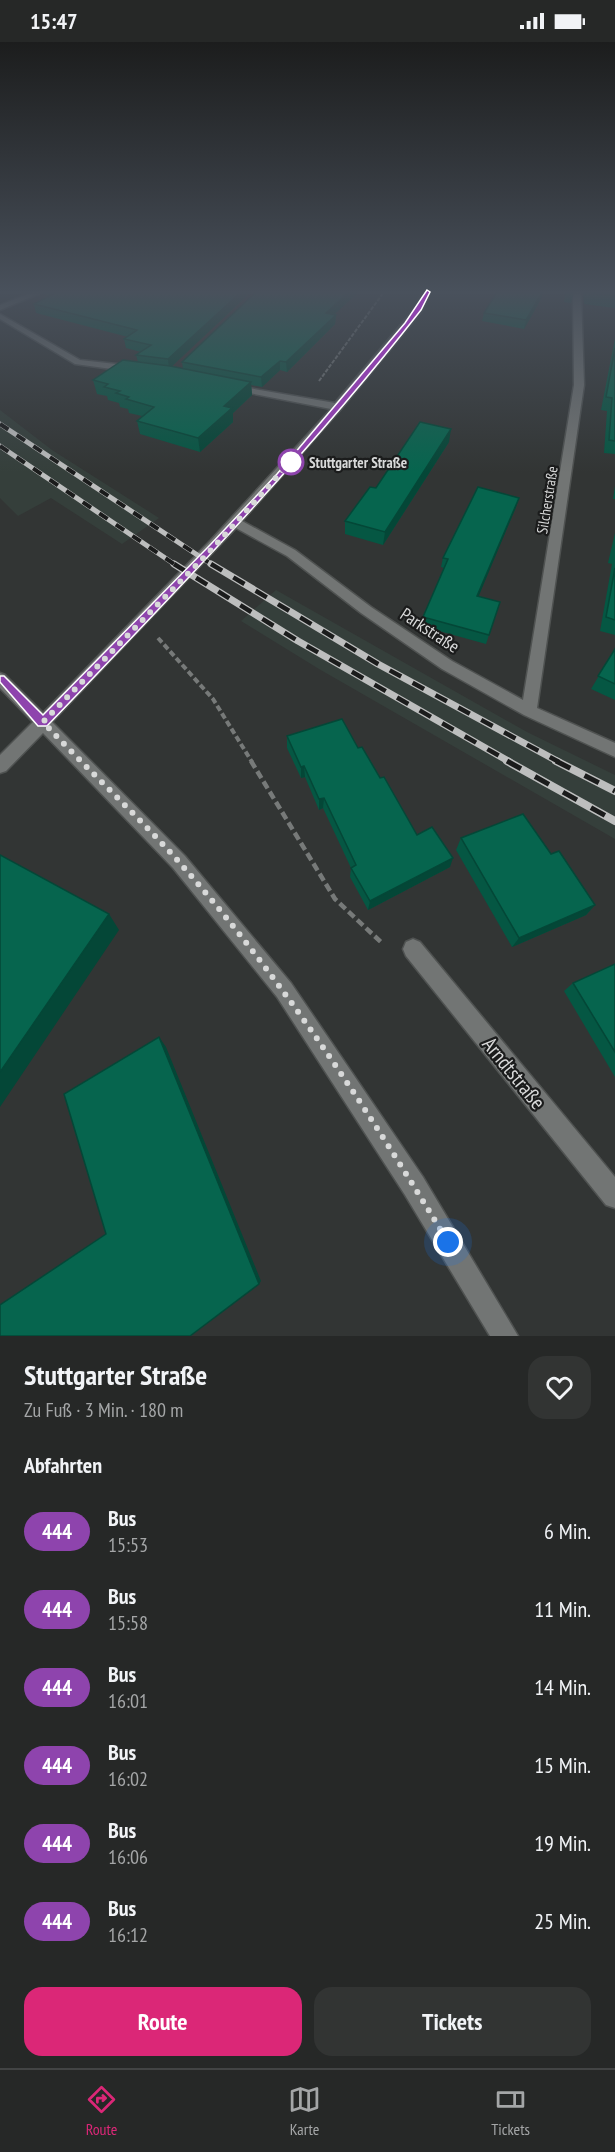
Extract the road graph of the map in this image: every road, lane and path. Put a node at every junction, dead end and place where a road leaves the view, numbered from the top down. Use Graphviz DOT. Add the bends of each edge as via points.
graph roads {
  1 [pos="62,352"];
  2 [pos="340,352"];
  3 [pos="383,352"];
  4 [pos="578,352"];
  5 [pos="148,371"];
  6 [pos="227,385"];
  7 [pos="305,401"];
  8 [pos="338,407"];
  9 [pos="236,523"];
  10 [pos="143,620"];
  11 [pos="0,679"];
  12 [pos="529,711"];
  13 [pos="43,722"];
  14 [pos="615,750"];
  15 [pos="0,766"];
  16 [pos="413,949"];
  17 [pos="615,1196"];
  18 [pos="505,1336"];
  1 -- 5 [label="street" via="78,362"];
  2 -- 7 [label="path"];
  3 -- 8 [label="street"];
  4 -- 12 [label="street, Silcherstraße" via="579,385"];
  6 -- 7 [label="street"];
  7 -- 8 [label="street"];
  8 -- 9 [label="street"];
  9 -- 10 [label="street"];
  9 -- 12 [label="street, Parkstraße" via="291,553 447,665"];
  10 -- 13 [label="street"];
  10 -- 16 [label="path" via="213,699 335,899 385,945"];
  11 -- 13 [label="street"];
  12 -- 14 [label="street, Parkstraße"];
  13 -- 15 [label="street"];
  13 -- 18 [label="street" via="178,861 284,990 414,1186"];
  16 -- 17 [label="street, Arndtstraße"];
}
